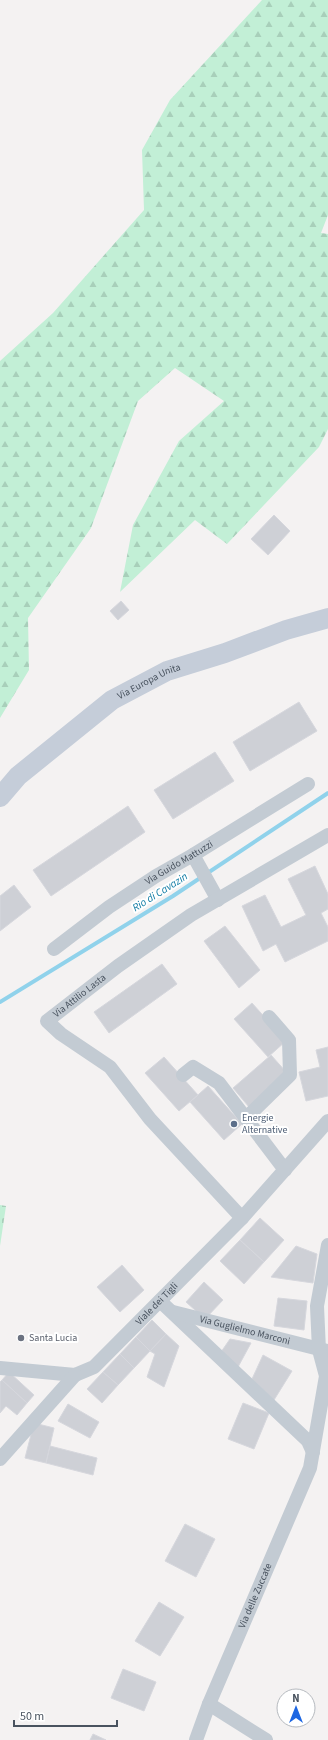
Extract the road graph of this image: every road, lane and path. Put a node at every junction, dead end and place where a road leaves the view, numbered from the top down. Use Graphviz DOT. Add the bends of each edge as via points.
graph roads {
  1 [pos="328,618"];
  2 [pos="308,784"];
  3 [pos="0,797"];
  4 [pos="328,835"];
  5 [pos="193,855"];
  6 [pos="218,900"];
  7 [pos="54,949"];
  8 [pos="269,1017"];
  9 [pos="183,1075"];
  10 [pos="246,1118"];
  11 [pos="328,1120"];
  12 [pos="285,1170"];
  13 [pos="242,1218"];
  14 [pos="328,1245"];
  15 [pos="166,1306"];
  16 [pos="324,1350"];
  17 [pos="0,1368"];
  18 [pos="75,1375"];
  19 [pos="313,1452"];
  20 [pos="0,1459"];
  21 [pos="209,1704"];
  22 [pos="196,1740"];
  23 [pos="266,1740"];
  1 -- 3 [label="main road, Via Europa Unita" via="167,671 112,700 18,776"];
  2 -- 5 [label="street, Via Guido Mattuzzi"];
  4 -- 6 [label="street, Via Attilio Lasta"];
  5 -- 6 [label="street"];
  5 -- 7 [label="street, Via Guido Mattuzzi" via="109,907"];
  6 -- 13 [label="street, Via Attilio Lasta" via="118,966 47,1021 61,1034 110,1067 150,1119"];
  8 -- 10 [label="street" via="289,1040 290,1075"];
  9 -- 10 [label="street" via="193,1067 219,1083"];
  10 -- 12 [label="street"];
  11 -- 12 [label="street, Viale dei Tigli"];
  12 -- 13 [label="street, Viale dei Tigli"];
  13 -- 15 [label="street, Viale dei Tigli"];
  14 -- 16 [label="street" via="317,1306"];
  15 -- 16 [label="street, Via Guglielmo Marconi"];
  15 -- 18 [label="street, Viale dei Tigli" via="94,1368"];
  15 -- 19 [label="street" via="308,1441"];
  16 -- 19 [label="street" via="326,1376"];
  17 -- 18 [label="street, Viale dei Tigli"];
  18 -- 20 [label="street"];
  19 -- 21 [label="street, Via delle Zuccate" via="310,1468"];
  21 -- 22 [label="street, Via delle Zuccate"];
  21 -- 23 [label="street"];
}
